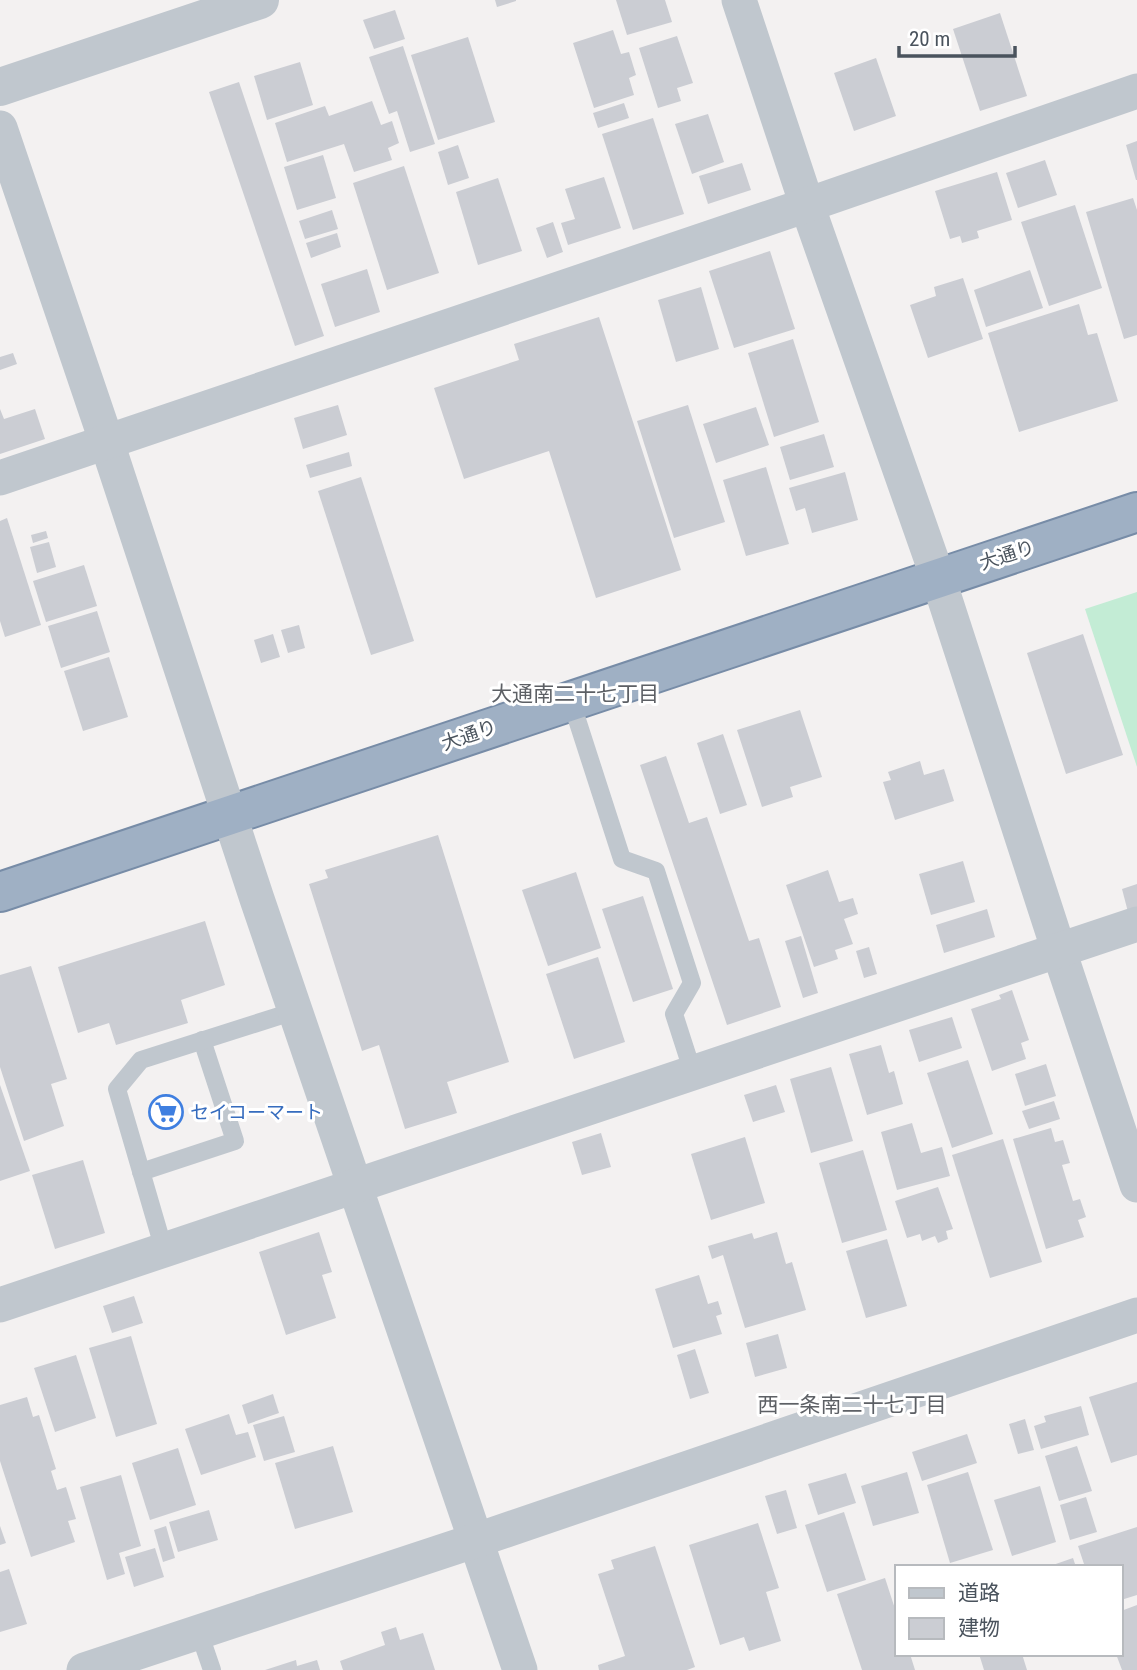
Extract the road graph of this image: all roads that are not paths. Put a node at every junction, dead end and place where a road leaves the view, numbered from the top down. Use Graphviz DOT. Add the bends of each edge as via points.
graph roads {
  1 [pos="260,0"];
  2 [pos="739,0"];
  3 [pos="204,9"];
  4 [pos="0,87"];
  5 [pos="1137,91"];
  6 [pos="0,128"];
  7 [pos="807,205"];
  8 [pos="107,443"];
  9 [pos="0,478"];
  10 [pos="1137,512"];
  11 [pos="938,578"];
  12 [pos="571,701"];
  13 [pos="229,816"];
  14 [pos="0,892"];
  15 [pos="1137,924"];
  16 [pos="1059,951"];
  17 [pos="295,1011"];
  18 [pos="202,1040"];
  19 [pos="693,1073"];
  20 [pos="141,1172"];
  21 [pos="1137,1185"];
  22 [pos="354,1186"];
  23 [pos="164,1250"];
  24 [pos="0,1305"];
  25 [pos="1137,1315"];
  26 [pos="477,1540"];
  27 [pos="200,1632"];
  28 [pos="84,1670"];
  29 [pos="212,1670"];
  30 [pos="520,1670"];
  1 -- 3 [label="street"];
  2 -- 7 [label="street"];
  3 -- 4 [label="street"];
  5 -- 7 [label="street"];
  6 -- 8 [label="street"];
  7 -- 8 [label="street"];
  7 -- 11 [label="street"];
  8 -- 9 [label="street"];
  8 -- 13 [label="street"];
  10 -- 11 [label="highway, 大通り"];
  11 -- 12 [label="highway, 大通り"];
  11 -- 16 [label="street"];
  12 -- 13 [label="highway, 大通り"];
  12 -- 19 [label="lane" via="622,859 656,871 692,983 674,1014"];
  13 -- 14 [label="highway, 大通り"];
  13 -- 17 [label="street"];
  15 -- 16 [label="street"];
  16 -- 19 [label="street"];
  16 -- 21 [label="street"];
  17 -- 18 [label="lane"];
  17 -- 22 [label="street"];
  18 -- 20 [label="lane" via="141,1060 117,1089"];
  18 -- 20 [label="lane" via="235,1141"];
  19 -- 22 [label="street"];
  20 -- 23 [label="lane"];
  22 -- 23 [label="street"];
  22 -- 26 [label="street"];
  23 -- 24 [label="street"];
  25 -- 26 [label="street"];
  26 -- 27 [label="street"];
  26 -- 30 [label="street"];
  27 -- 28 [label="street"];
  27 -- 29 [label="lane"];
}
